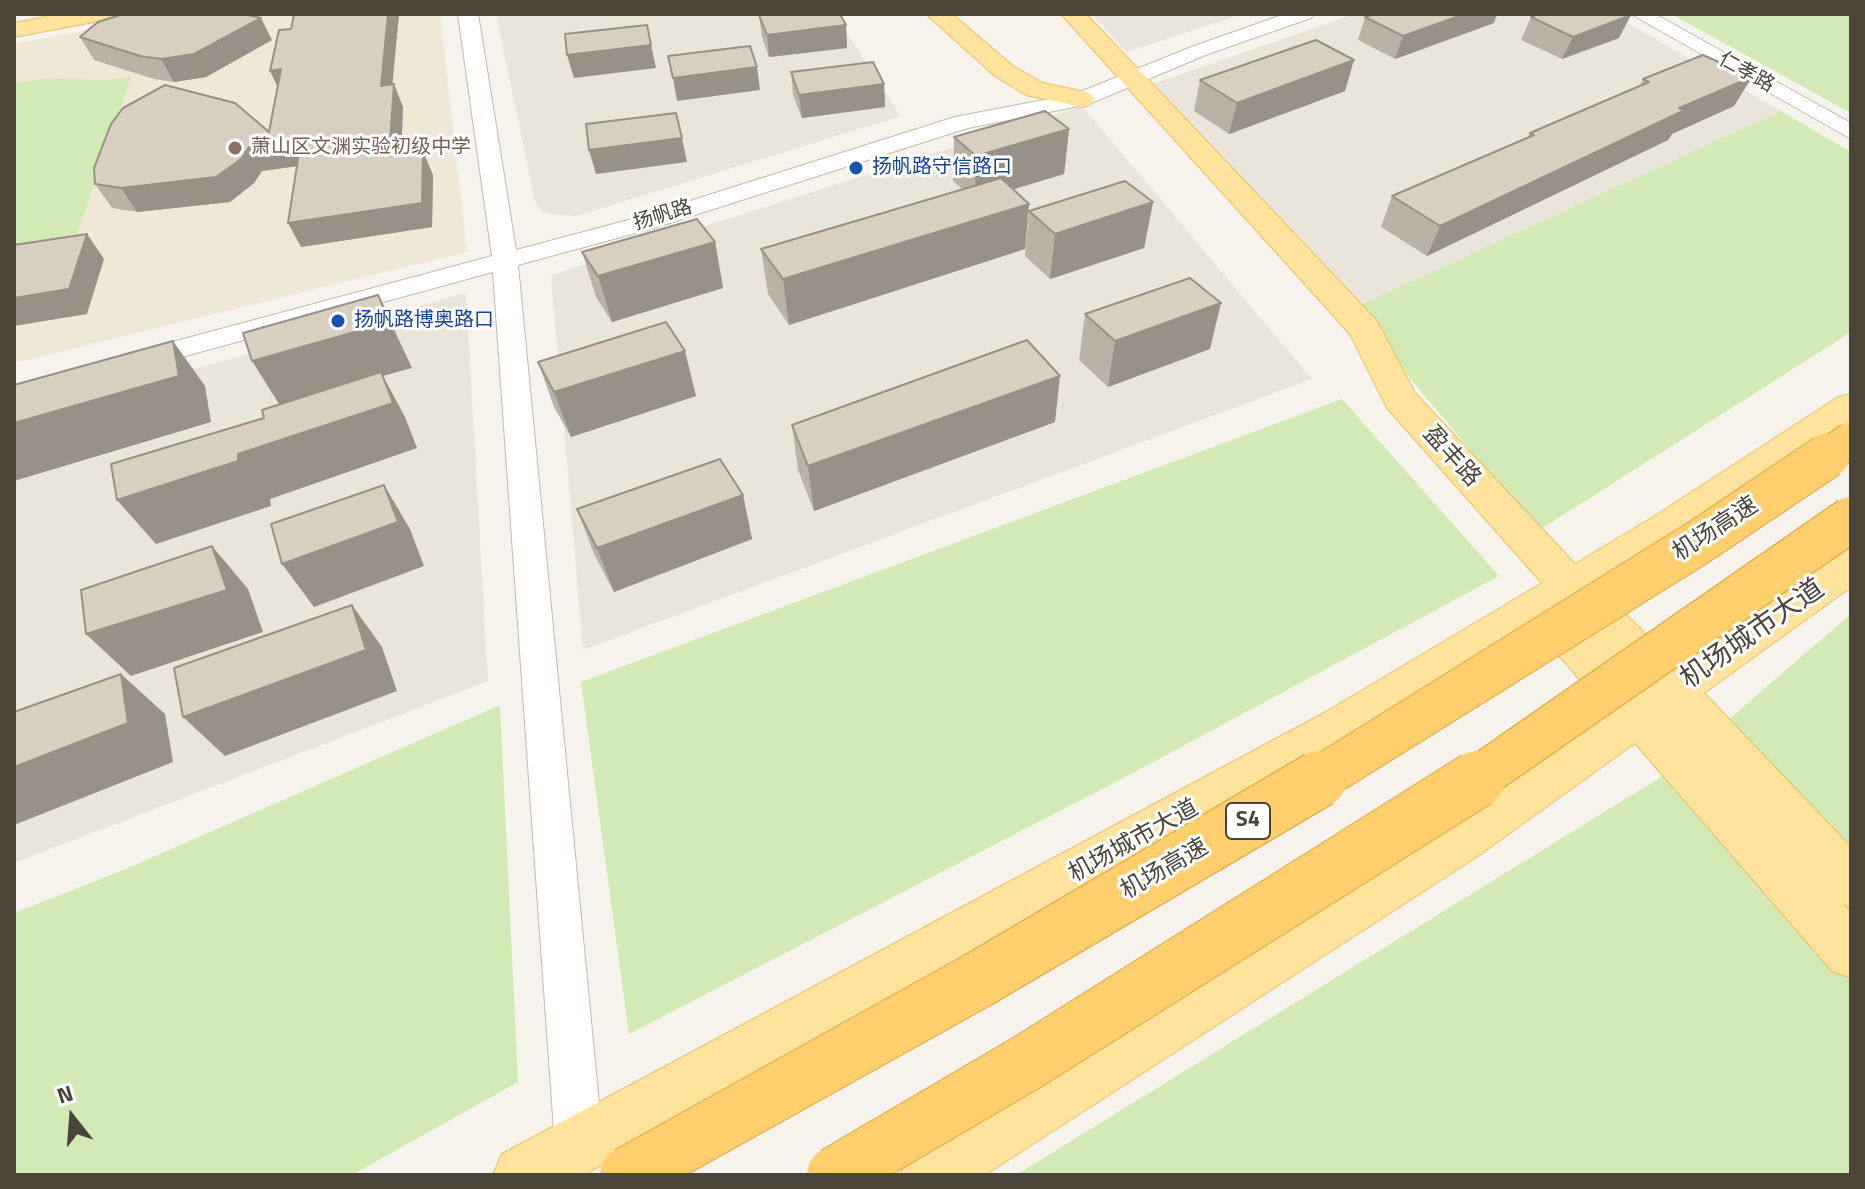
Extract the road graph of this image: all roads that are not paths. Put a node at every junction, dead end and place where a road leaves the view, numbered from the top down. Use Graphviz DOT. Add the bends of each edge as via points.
graph roads {
  1 [pos="52,14"];
  2 [pos="99,14"];
  3 [pos="468,14"];
  4 [pos="938,14"];
  5 [pos="1073,14"];
  6 [pos="1304,14"];
  7 [pos="1641,14"];
  8 [pos="14,21"];
  9 [pos="14,30"];
  10 [pos="1135,79"];
  11 [pos="1081,99"];
  12 [pos="1851,132"];
  13 [pos="505,261"];
  14 [pos="106,369"];
  15 [pos="1851,406"];
  16 [pos="1851,440"];
  17 [pos="1851,519"];
  18 [pos="1851,565"];
  19 [pos="1556,597"];
  20 [pos="1656,703"];
  21 [pos="1851,883"];
  22 [pos="1851,952"];
  23 [pos="579,1145"];
  24 [pos="523,1175"];
  25 [pos="628,1175"];
  26 [pos="835,1175"];
  27 [pos="930,1175"];
  1 -- 8 [label="main road"];
  2 -- 9 [label="main road"];
  3 -- 13 [label="street"];
  4 -- 11 [label="main road" via="1004,71 1035,89"];
  5 -- 10 [label="main road, 盈丰路"];
  6 -- 10 [label="street, 扬帆路"];
  7 -- 12 [label="street, 仁孝路"];
  10 -- 11 [label="street, 扬帆路"];
  10 -- 19 [label="main road, 盈丰路" via="1365,329 1400,399"];
  11 -- 13 [label="street, 扬帆路" via="963,122 645,223"];
  13 -- 14 [label="street, 扬帆路"];
  13 -- 23 [label="street"];
  15 -- 19 [label="main road, 机场城市大道"];
  16 -- 25 [label="highway, 机场高速 / S4, bridge" via="1369,750 978,980"];
  17 -- 26 [label="highway, bridge" via="1434,809 1026,1063"];
  18 -- 20 [label="main road, 机场城市大道"];
  19 -- 20 [label="main road, 盈丰路"];
  19 -- 23 [label="main road, 机场城市大道" via="1340,727"];
  20 -- 21 [label="main road, 盈丰路"];
  20 -- 22 [label="main road, 盈丰路"];
  20 -- 27 [label="main road, 机场城市大道" via="1460,840"];
  23 -- 24 [label="main road, 机场城市大道"];
}
